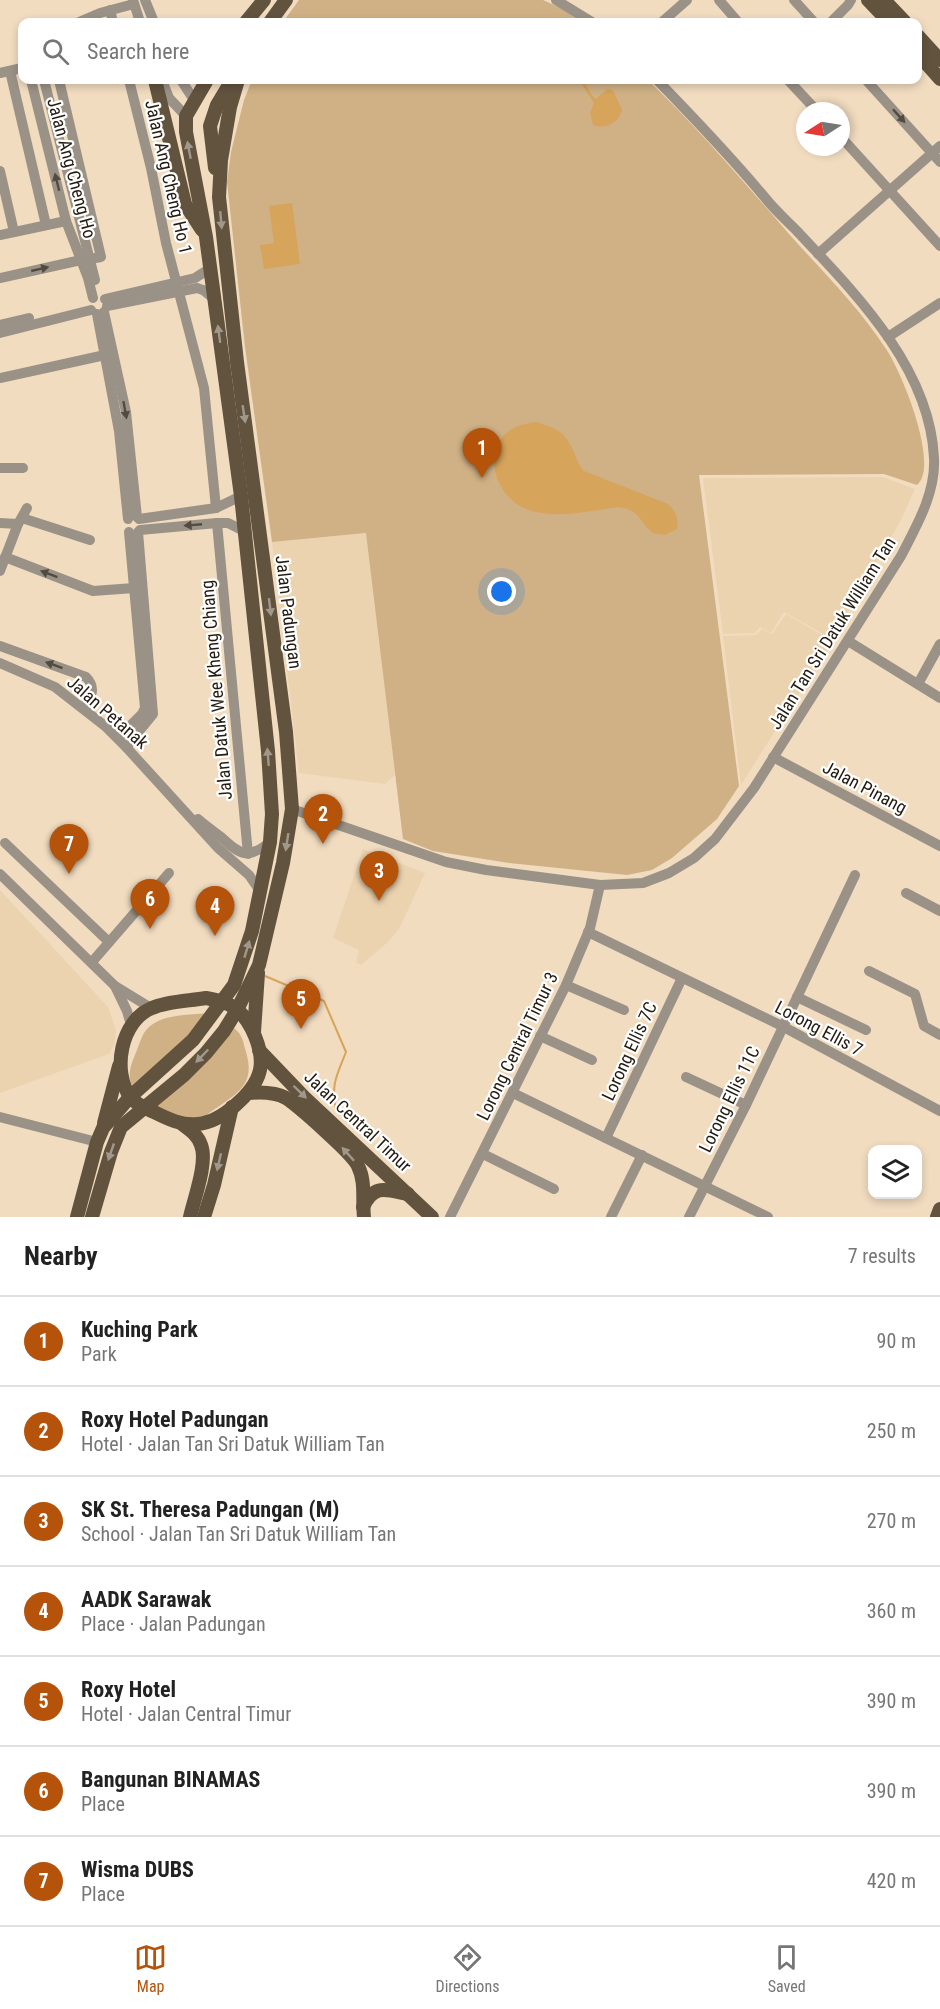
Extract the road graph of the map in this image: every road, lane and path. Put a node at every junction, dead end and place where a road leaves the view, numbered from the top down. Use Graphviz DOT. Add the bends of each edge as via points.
graph roads {
  1 [pos="264,0"];
  2 [pos="286,0"];
  3 [pos="557,0"];
  4 [pos="687,0"];
  5 [pos="719,0"];
  6 [pos="794,0"];
  7 [pos="850,0"];
  8 [pos="868,0"];
  9 [pos="137,1"];
  10 [pos="889,2"];
  11 [pos="110,10"];
  12 [pos="89,18"];
  13 [pos="112,18"];
  14 [pos="139,18"];
  15 [pos="150,18"];
  16 [pos="249,18"];
  17 [pos="273,18"];
  18 [pos="586,18"];
  19 [pos="667,18"];
  20 [pos="735,18"];
  21 [pos="810,18"];
  22 [pos="835,18"];
  23 [pos="885,18"];
  24 [pos="902,18"];
  25 [pos="922,41"];
  26 [pos="922,59"];
  27 [pos="939,61"];
  28 [pos="5,72"];
  29 [pos="940,79"];
  30 [pos="32,84"];
  31 [pos="45,84"];
  32 [pos="60,84"];
  33 [pos="130,84"];
  34 [pos="157,84"];
  35 [pos="164,84"];
  36 [pos="184,84"];
  37 [pos="204,84"];
  38 [pos="230,84"];
  39 [pos="237,84"];
  40 [pos="661,84"];
  41 [pos="792,84"];
  42 [pos="870,84"];
  43 [pos="194,100"];
  44 [pos="809,102"];
  45 [pos="214,112"];
  46 [pos="186,116"];
  47 [pos="210,126"];
  48 [pos="850,147"];
  49 [pos="936,149"];
  50 [pos="940,162"];
  51 [pos="0,171"];
  52 [pos="890,190"];
  53 [pos="2,193"];
  54 [pos="219,197"];
  55 [pos="66,221"];
  56 [pos="46,225"];
  57 [pos="14,232"];
  58 [pos="0,235"];
  59 [pos="206,237"];
  60 [pos="940,246"];
  61 [pos="818,254"];
  62 [pos="85,260"];
  63 [pos="209,269"];
  64 [pos="0,278"];
  65 [pos="179,287"];
  66 [pos="214,299"];
  67 [pos="940,303"];
  68 [pos="98,305"];
  69 [pos="0,325"];
  70 [pos="0,333"];
  71 [pos="888,337"];
  72 [pos="105,355"];
  73 [pos="0,378"];
  74 [pos="0,468"];
  75 [pos="23,468"];
  76 [pos="241,496"];
  77 [pos="216,508"];
  78 [pos="22,517"];
  79 [pos="0,522"];
  80 [pos="217,523"];
  81 [pos="135,525"];
  82 [pos="244,531"];
  83 [pos="90,540"];
  84 [pos="5,557"];
  85 [pos="0,571"];
  86 [pos="134,588"];
  87 [pos="848,641"];
  88 [pos="940,644"];
  89 [pos="0,646"];
  90 [pos="0,663"];
  91 [pos="918,684"];
  92 [pos="940,698"];
  93 [pos="83,708"];
  94 [pos="122,742"];
  95 [pos="773,757"];
  96 [pos="181,806"];
  97 [pos="292,809"];
  98 [pos="270,842"];
  99 [pos="5,843"];
  100 [pos="940,846"];
  101 [pos="248,854"];
  102 [pos="169,873"];
  103 [pos="0,874"];
  104 [pos="855,875"];
  105 [pos="600,885"];
  106 [pos="260,891"];
  107 [pos="906,893"];
  108 [pos="940,911"];
  109 [pos="588,932"];
  110 [pos="109,942"];
  111 [pos="92,962"];
  112 [pos="259,965"];
  113 [pos="869,972"];
  114 [pos="682,978"];
  115 [pos="566,985"];
  116 [pos="115,986"];
  117 [pos="797,997"];
  118 [pos="221,1000"];
  119 [pos="152,1008"];
  120 [pos="237,1010"];
  121 [pos="624,1010"];
  122 [pos="130,1025"];
  123 [pos="782,1026"];
  124 [pos="866,1030"];
  125 [pos="254,1032"];
  126 [pos="940,1035"];
  127 [pos="540,1036"];
  128 [pos="259,1050"];
  129 [pos="592,1060"];
  130 [pos="120,1062"];
  131 [pos="686,1077"];
  132 [pos="249,1093"];
  133 [pos="513,1093"];
  134 [pos="130,1097"];
  135 [pos="746,1105"];
  136 [pos="232,1107"];
  137 [pos="146,1108"];
  138 [pos="940,1111"];
  139 [pos="0,1117"];
  140 [pos="181,1123"];
  141 [pos="103,1128"];
  142 [pos="606,1138"];
  143 [pos="97,1142"];
  144 [pos="483,1154"];
  145 [pos="642,1155"];
  146 [pos="704,1186"];
  147 [pos="554,1189"];
  148 [pos="411,1195"];
  149 [pos="940,1209"];
  150 [pos="363,1212"];
  151 [pos="77,1217"];
  152 [pos="92,1217"];
  153 [pos="190,1217"];
  154 [pos="204,1217"];
  155 [pos="432,1217"];
  156 [pos="450,1217"];
  157 [pos="611,1217"];
  158 [pos="689,1217"];
  159 [pos="768,1217"];
  160 [pos="937,1217"];
  1 -- 16 [label="main road"];
  2 -- 17 [label="main road"];
  3 -- 18 [label="street"];
  4 -- 19 [label="street"];
  5 -- 20 [label="street"];
  6 -- 21 [label="street"];
  7 -- 22 [label="street"];
  8 -- 23 [label="main road"];
  9 -- 11 [label="street"];
  9 -- 14 [label="street"];
  9 -- 15 [label="street"];
  10 -- 24 [label="main road"];
  11 -- 12 [label="street"];
  11 -- 13 [label="street"];
  25 -- 27 [label="main road"];
  26 -- 29 [label="main road"];
  28 -- 56 [label="street"];
  55 -- 30 [label="street, Jalan Ang Cheng Ho, one-way"];
  31 -- 62 [label="street, Jalan Ang Cheng Ho"];
  32 -- 62 [label="street" via="101,257"];
  33 -- 65 [label="street, Jalan Ang Cheng Ho 1"];
  34 -- 59 [label="main road" via="185,204"];
  35 -- 46 [label="street" via="169,98"];
  36 -- 43 [label="street"];
  37 -- 43 [label="main road"];
  38 -- 45 [label="main road"];
  39 -- 54 [label="main road, Jalan Padungan" via="221,160"];
  40 -- 61 [label="street, Jalan Tan Sri Datuk William Tan"];
  41 -- 44 [label="street"];
  42 -- 49 [label="street, one-way"];
  43 -- 45 [label="main road"];
  43 -- 46 [label="main road"];
  45 -- 47 [label="main road"];
  46 -- 47 [label="main road"];
  59 -- 46 [label="main road, Jalan Padungan, one-way"];
  47 -- 54 [label="main road"];
  48 -- 52 [label="street"];
  49 -- 50 [label="street"];
  49 -- 52 [label="street"];
  51 -- 53 [label="street"];
  52 -- 60 [label="street"];
  52 -- 61 [label="street"];
  53 -- 57 [label="street"];
  54 -- 97 [label="main road, Jalan Padungan, one-way" via="234,341 286,732"];
  55 -- 56 [label="street"];
  55 -- 62 [label="street, Jalan Ang Cheng Ho"];
  56 -- 57 [label="street"];
  57 -- 58 [label="street"];
  59 -- 63 [label="main road, Jalan Padungan"];
  61 -- 71 [label="street, Jalan Tan Sri Datuk William Tan"];
  64 -- 62 [label="street, one-way"];
  62 -- 68 [label="street, Jalan Ang Cheng Ho"];
  63 -- 65 [label="street"];
  63 -- 66 [label="main road, Jalan Padungan"];
  65 -- 66 [label="street" via="203,290"];
  65 -- 68 [label="street"];
  65 -- 77 [label="street" via="204,388"];
  76 -- 66 [label="main road, Jalan Padungan, one-way"];
  67 -- 71 [label="street"];
  68 -- 69 [label="street"];
  68 -- 70 [label="street"];
  68 -- 72 [label="street, Jalan Ang Cheng Ho"];
  68 -- 81 [label="street, Jalan Ang Cheng Ho, one-way" via="126,412"];
  71 -- 87 [label="street, Jalan Tan Sri Datuk William Tan" via="919,395 934,461 926,505 914,532"];
  72 -- 73 [label="street"];
  72 -- 81 [label="street, Jalan Ang Cheng Ho"];
  74 -- 75 [label="street"];
  76 -- 77 [label="street"];
  76 -- 82 [label="main road, Jalan Padungan"];
  77 -- 81 [label="street"];
  78 -- 79 [label="street"];
  78 -- 83 [label="street"];
  78 -- 84 [label="street"];
  80 -- 81 [label="street, one-way"];
  80 -- 82 [label="street"];
  80 -- 101 [label="street, Jalan Datuk Wee Kheng Chiang"];
  81 -- 86 [label="street, Jalan Ang Cheng Ho"];
  81 -- 94 [label="street, Jalan Ang Cheng Ho" via="153,714"];
  98 -- 82 [label="main road, Jalan Padungan, one-way" via="268,751"];
  84 -- 85 [label="street"];
  86 -- 84 [label="street, one-way" via="93,591"];
  86 -- 94 [label="street, Jalan Ang Cheng Ho" via="144,708"];
  87 -- 91 [label="street"];
  87 -- 95 [label="street, Jalan Tan Sri Datuk William Tan"];
  88 -- 91 [label="street"];
  93 -- 89 [label="street, one-way" via="91,698 92,686 86,677"];
  90 -- 93 [label="street, Jalan Petanak" via="55,687"];
  91 -- 92 [label="street"];
  93 -- 94 [label="street, Jalan Petanak"];
  94 -- 96 [label="street, Jalan Petanak"];
  95 -- 100 [label="street, Jalan Pinang"];
  95 -- 105 [label="street, Jalan Tan Sri Datuk William Tan" via="720,832 694,858 643,883"];
  96 -- 101 [label="street, Jalan Petanak" via="232,849"];
  96 -- 106 [label="street, Jalan Petanak"];
  97 -- 105 [label="street, Jalan Tan Sri Datuk William Tan" via="446,862"];
  97 -- 112 [label="main road, Jalan Padungan, one-way"];
  98 -- 101 [label="street"];
  98 -- 106 [label="main road, Jalan Padungan"];
  99 -- 110 [label="street"];
  102 -- 110 [label="street"];
  103 -- 111 [label="street"];
  104 -- 117 [label="street, Lorong Ellis 11C"];
  105 -- 109 [label="street, Lorong Central Timur 3"];
  118 -- 106 [label="main road, Jalan Padungan, one-way" via="234,985 242,965"];
  107 -- 108 [label="street"];
  109 -- 114 [label="street, Lorong Ellis 7"];
  109 -- 115 [label="street, Lorong Central Timur 3"];
  110 -- 111 [label="street"];
  111 -- 116 [label="street"];
  112 -- 120 [label="main road, Jalan Padungan"];
  112 -- 125 [label="main road"];
  113 -- 126 [label="street" via="915,994 924,1026"];
  114 -- 123 [label="street, Lorong Ellis 7"];
  114 -- 142 [label="street, Lorong Ellis 7C"];
  115 -- 121 [label="street"];
  115 -- 127 [label="street, Lorong Central Timur 3"];
  116 -- 119 [label="street"];
  116 -- 122 [label="street"];
  117 -- 123 [label="street, Lorong Ellis 11C"];
  117 -- 124 [label="street"];
  118 -- 119 [label="main road" via="206,998"];
  118 -- 120 [label="main road"];
  118 -- 134 [label="main road, Jalan Padungan" via="193,1040"];
  119 -- 122 [label="main road"];
  120 -- 125 [label="main road"];
  120 -- 137 [label="main road, Jalan Padungan, one-way" via="206,1053"];
  122 -- 130 [label="main road"];
  123 -- 135 [label="street, Lorong Ellis 11C"];
  123 -- 138 [label="street, Lorong Ellis 7"];
  125 -- 128 [label="main road"];
  127 -- 129 [label="street"];
  127 -- 133 [label="street, Lorong Central Timur 3"];
  128 -- 132 [label="main road" via="260,1069"];
  128 -- 148 [label="main road, Jalan Central Timur, one-way"];
  130 -- 134 [label="main road"];
  130 -- 141 [label="main road"];
  131 -- 135 [label="street"];
  132 -- 136 [label="main road"];
  150 -- 132 [label="main road, Jalan Central Timur, one-way" via="358,1165 338,1143 285,1098 264,1092"];
  133 -- 142 [label="street"];
  133 -- 144 [label="street, Lorong Central Timur 3"];
  134 -- 137 [label="main road"];
  134 -- 141 [label="main road, Jalan Padungan"];
  135 -- 146 [label="street, Lorong Ellis 11C"];
  136 -- 140 [label="main road" via="207,1122"];
  136 -- 154 [label="main road, one-way"];
  137 -- 140 [label="main road"];
  137 -- 152 [label="main road, Jalan Padungan, one-way" via="118,1133"];
  139 -- 143 [label="street"];
  140 -- 153 [label="main road" via="195,1133 202,1147 200,1177"];
  141 -- 143 [label="main road"];
  142 -- 145 [label="street"];
  143 -- 151 [label="main road"];
  144 -- 147 [label="street"];
  144 -- 156 [label="street, Lorong Central Timur 3"];
  145 -- 146 [label="street"];
  145 -- 157 [label="street"];
  146 -- 158 [label="street, Lorong Ellis 11C"];
  146 -- 159 [label="street"];
  148 -- 150 [label="main road" via="377,1190"];
  148 -- 155 [label="main road, Jalan Central Timur"];
  149 -- 160 [label="main road"];
}
